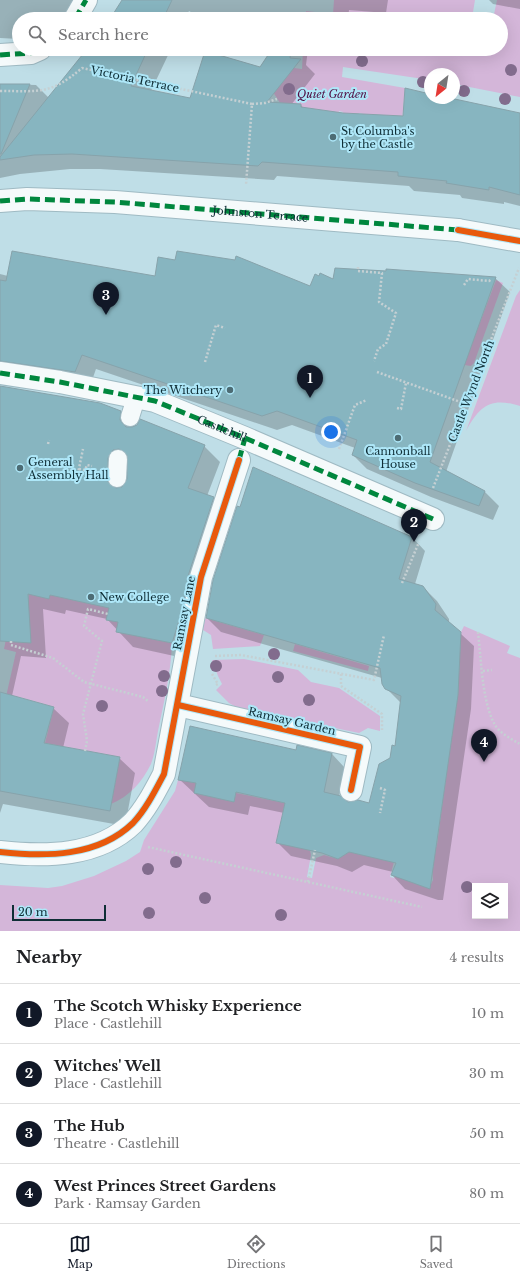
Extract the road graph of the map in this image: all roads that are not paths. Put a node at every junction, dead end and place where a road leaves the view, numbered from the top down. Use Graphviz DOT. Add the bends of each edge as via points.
graph roads {
  1 [pos="86,0"];
  2 [pos="80,12"];
  3 [pos="12,54"];
  4 [pos="0,55"];
  5 [pos="0,201"];
  6 [pos="520,241"];
  7 [pos="0,372"];
  8 [pos="245,438"];
  9 [pos="118,459"];
  10 [pos="117,478"];
  11 [pos="428,517"];
  12 [pos="178,705"];
  13 [pos="351,790"];
  14 [pos="0,852"];
  1 -- 2 [label="street"];
  3 -- 4 [label="street"];
  5 -- 6 [label="street, Johnston Terrace" via="27,198 115,202 458,230"];
  7 -- 8 [label="street, Castlehill" via="60,382 133,407 155,401"];
  8 -- 11 [label="street, Castlehill"];
  8 -- 12 [label="street, Ramsay Lane" via="201,577"];
  9 -- 10 [label="lane"];
  12 -- 13 [label="street, Ramsay Garden" via="360,747"];
  12 -- 14 [label="street, Ramsay Lane" via="164,774 145,808 133,822 108,841 95,847 57,854 24,855"];
}
